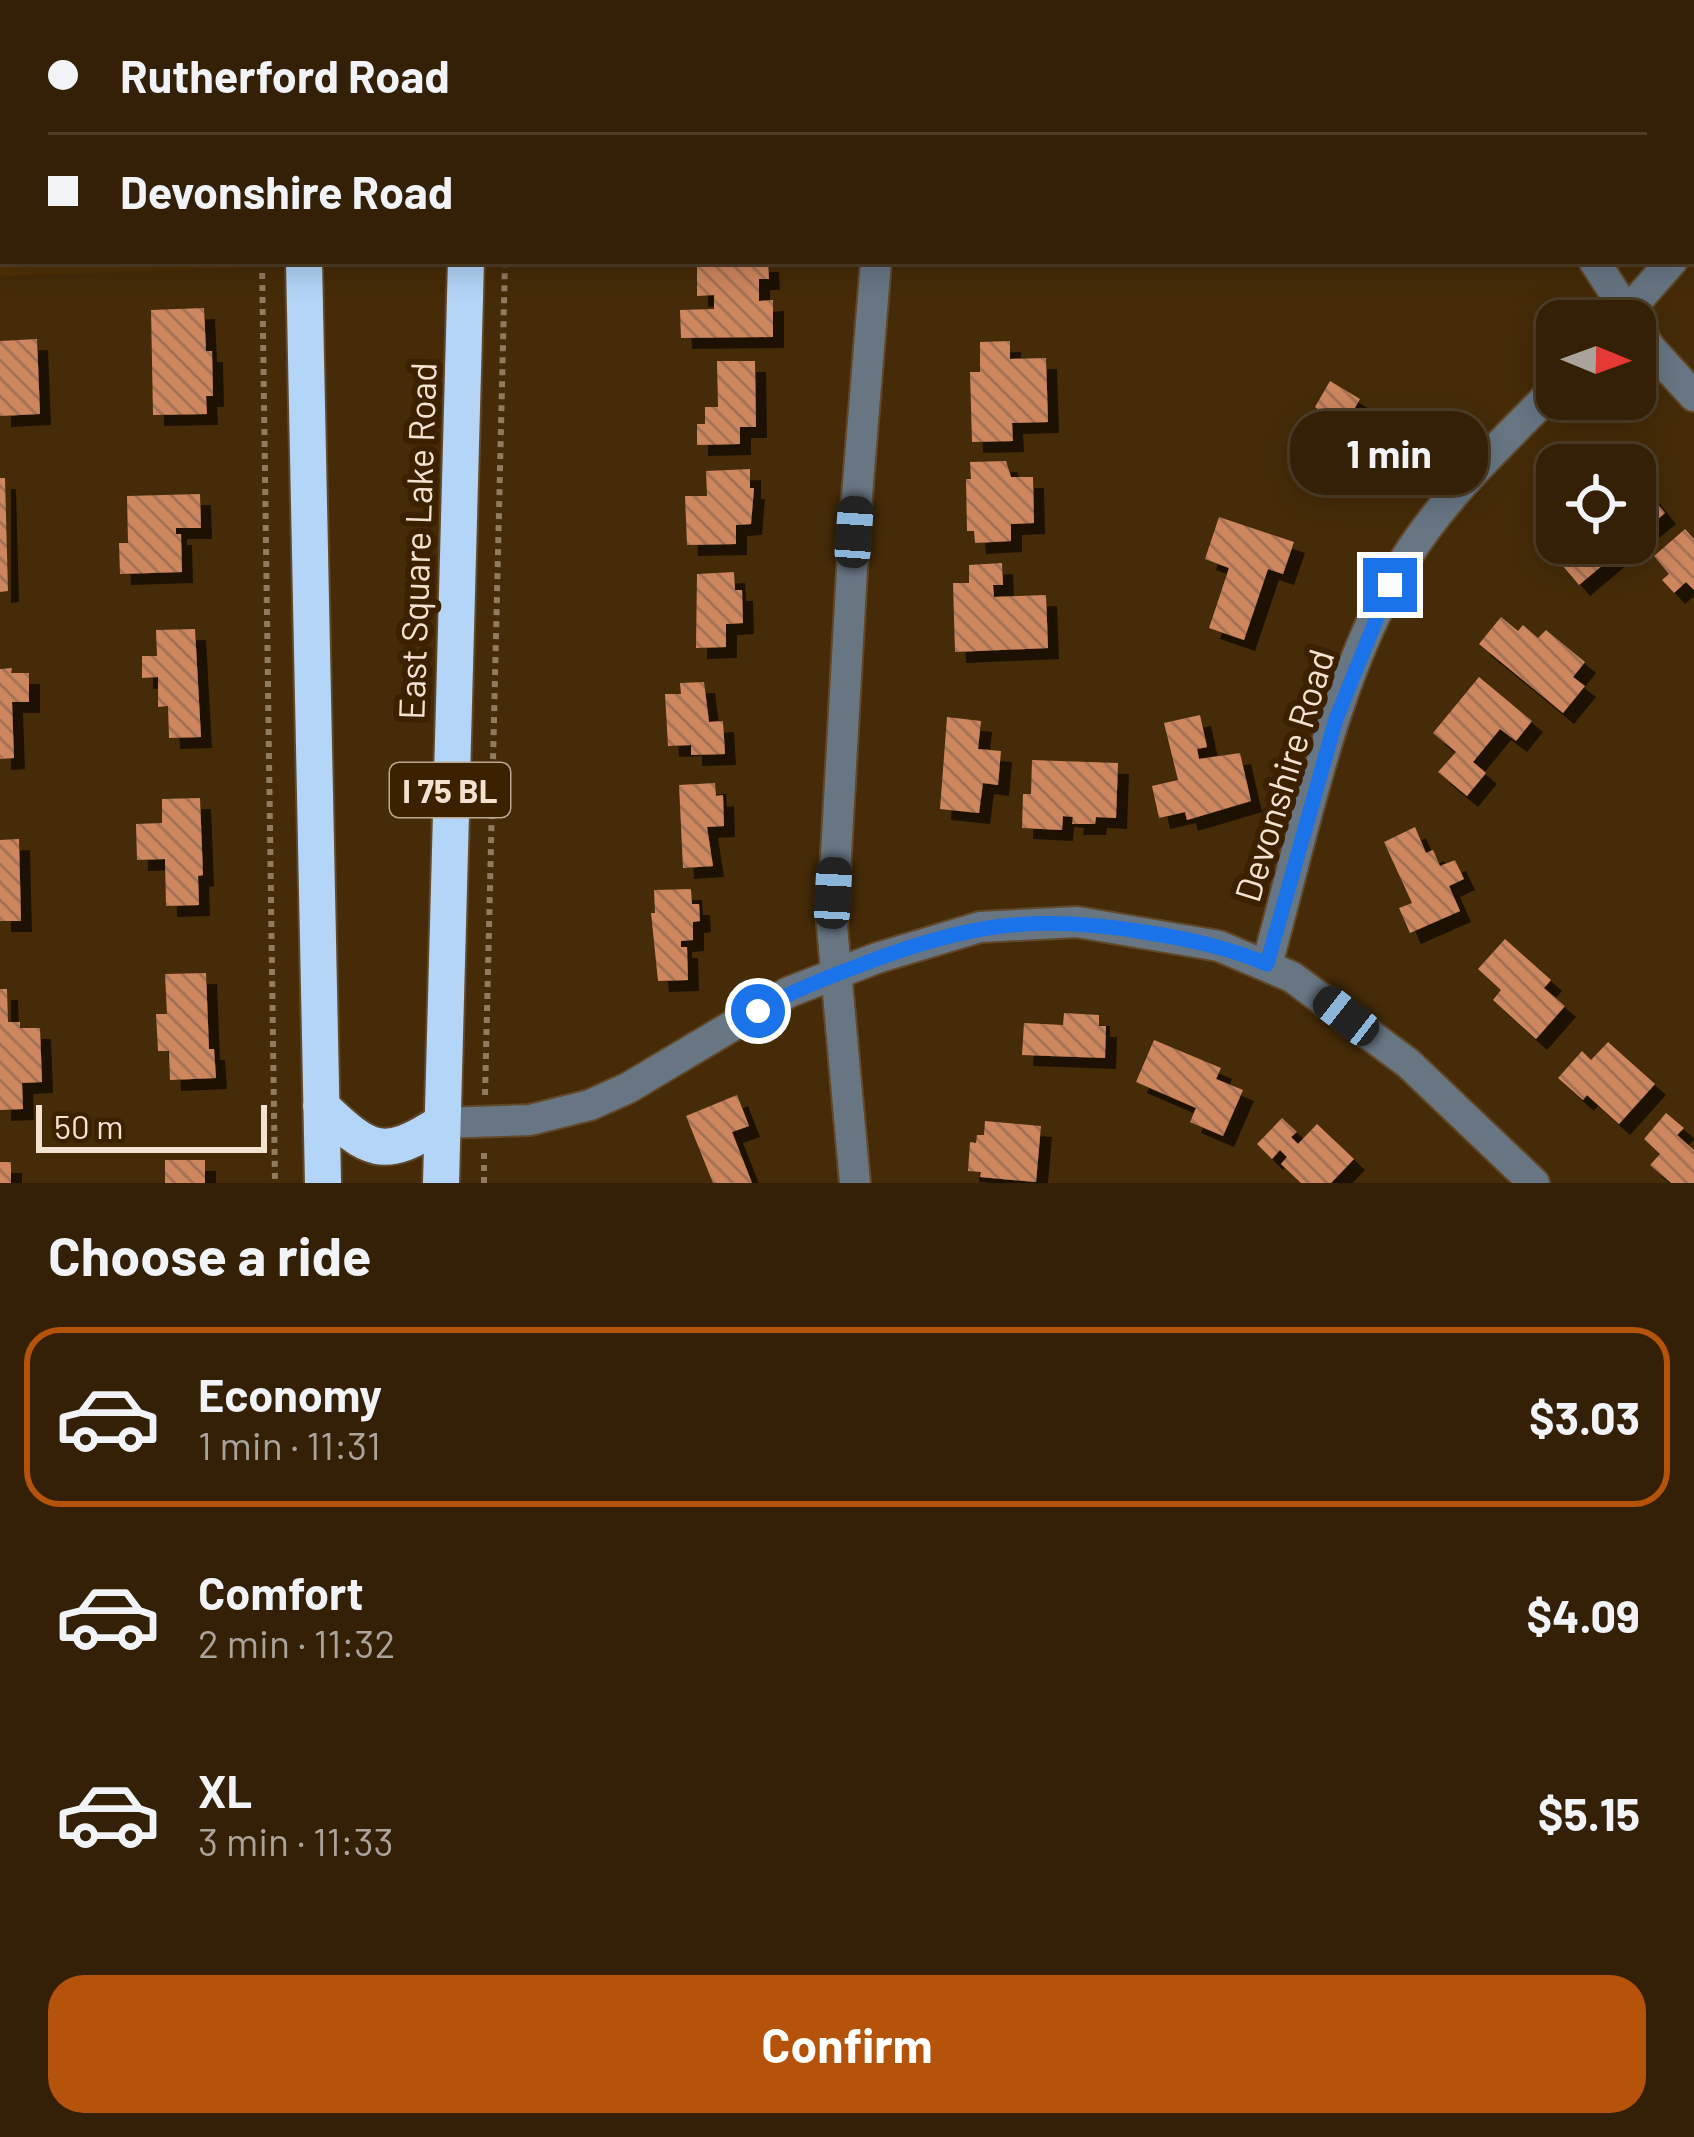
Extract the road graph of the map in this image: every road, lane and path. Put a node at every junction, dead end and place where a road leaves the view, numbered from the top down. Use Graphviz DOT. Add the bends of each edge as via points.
graph roads {
  1 [pos="262,264"];
  2 [pos="304,264"];
  3 [pos="466,264"];
  4 [pos="505,264"];
  5 [pos="876,264"];
  6 [pos="1596,264"];
  7 [pos="1670,264"];
  8 [pos="1616,300"];
  9 [pos="1643,300"];
  10 [pos="1656,354"];
  11 [pos="1694,396"];
  12 [pos="1536,409"];
  13 [pos="1267,964"];
  14 [pos="835,974"];
  15 [pos="484,1091"];
  16 [pos="321,1106"];
  17 [pos="441,1124"];
  18 [pos="483,1160"];
  19 [pos="275,1183"];
  20 [pos="323,1183"];
  21 [pos="441,1183"];
  22 [pos="484,1183"];
  23 [pos="855,1183"];
  24 [pos="1534,1183"];
  1 -- 19 [label="path"];
  2 -- 16 [label="highway"];
  3 -- 17 [label="highway, East Square Lake Road / I 75 BL"];
  4 -- 15 [label="path"];
  5 -- 14 [label="street" via="836,836"];
  6 -- 8 [label="street"];
  7 -- 9 [label="street"];
  10 -- 11 [label="street"];
  12 -- 13 [label="street, Devonshire Road" via="1456,494 1390,585 1336,719"];
  13 -- 14 [label="street" via="1202,941 1054,920 963,931"];
  13 -- 24 [label="street" via="1408,1063"];
  14 -- 17 [label="street" via="590,1105 530,1120"];
  14 -- 23 [label="street"];
  16 -- 17 [label="highway" via="377,1147 409,1144"];
  16 -- 20 [label="highway"];
  17 -- 21 [label="highway, East Square Lake Road / I 75 BL"];
  18 -- 22 [label="path"];
}
